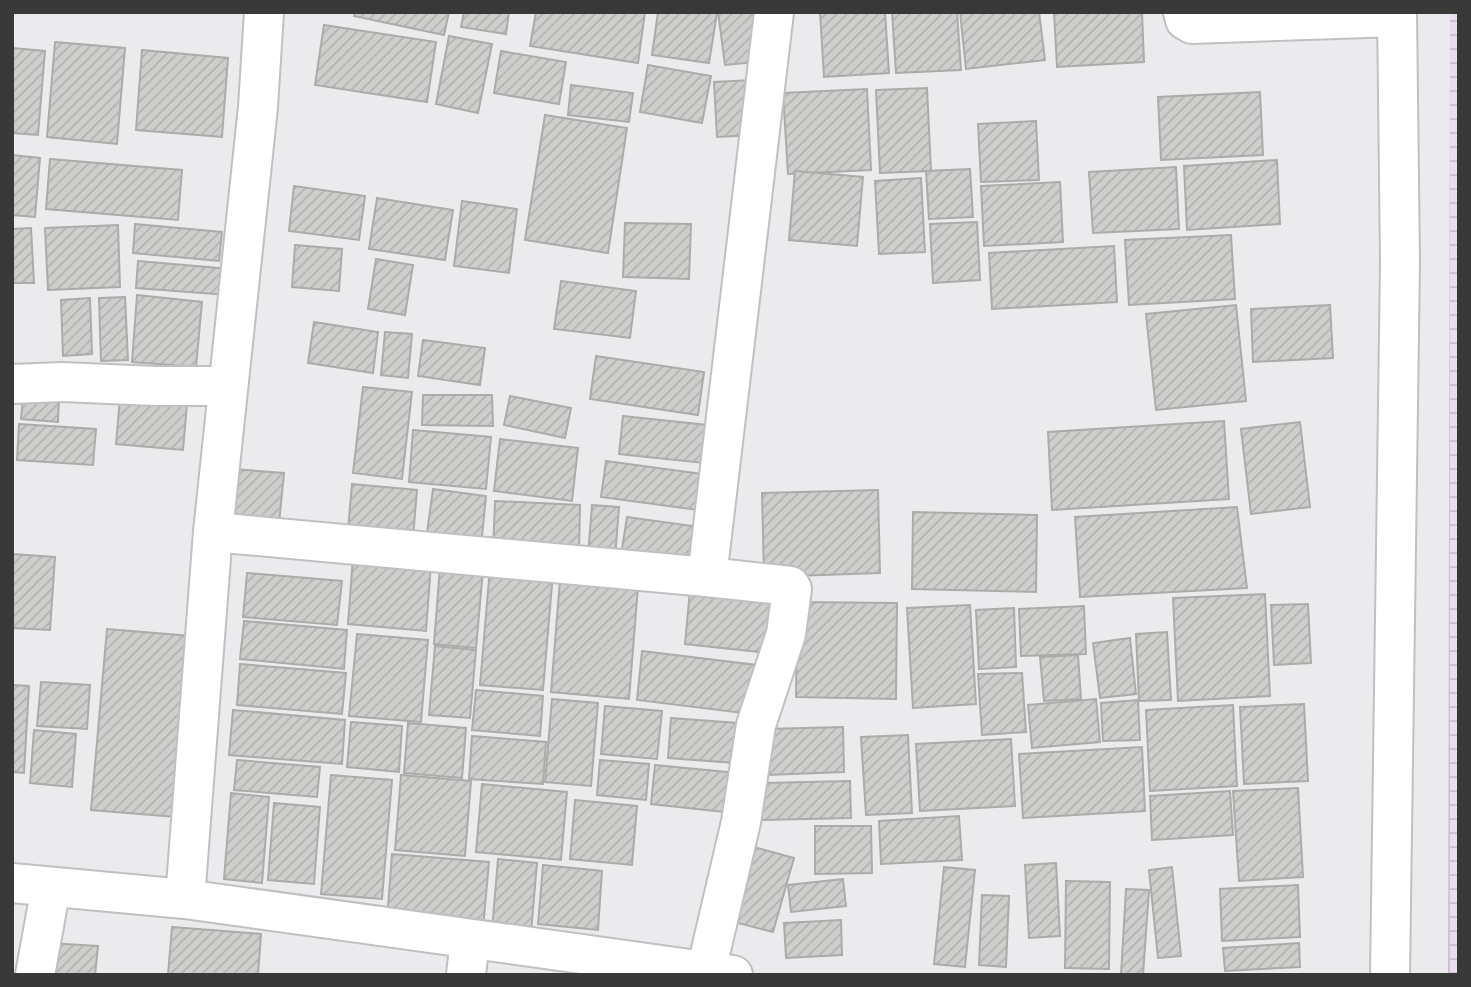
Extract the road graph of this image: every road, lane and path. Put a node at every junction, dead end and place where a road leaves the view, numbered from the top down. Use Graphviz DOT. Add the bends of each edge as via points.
graph roads {
  1 [pos="264,12"];
  2 [pos="774,12"];
  3 [pos="1183,12"];
  4 [pos="1397,15"];
  5 [pos="12,384"];
  6 [pos="228,386"];
  7 [pos="213,532"];
  8 [pos="707,577"];
  9 [pos="12,883"];
  10 [pos="51,887"];
  11 [pos="185,899"];
  12 [pos="468,957"];
  13 [pos="719,973"];
  14 [pos="35,975"];
  15 [pos="1390,975"];
  1 -- 6 [label="street"];
  2 -- 8 [label="street"];
  3 -- 4 [label="street" via="1192,24"];
  4 -- 15 [label="street" via="1400,262"];
  5 -- 6 [label="street"];
  6 -- 7 [label="street"];
  7 -- 8 [label="street"];
  7 -- 11 [label="street"];
  8 -- 13 [label="street" via="792,589 786,634 757,725"];
  9 -- 10 [label="street"];
  10 -- 11 [label="street"];
  10 -- 14 [label="street"];
  11 -- 12 [label="street"];
  12 -- 13 [label="street"];
}
